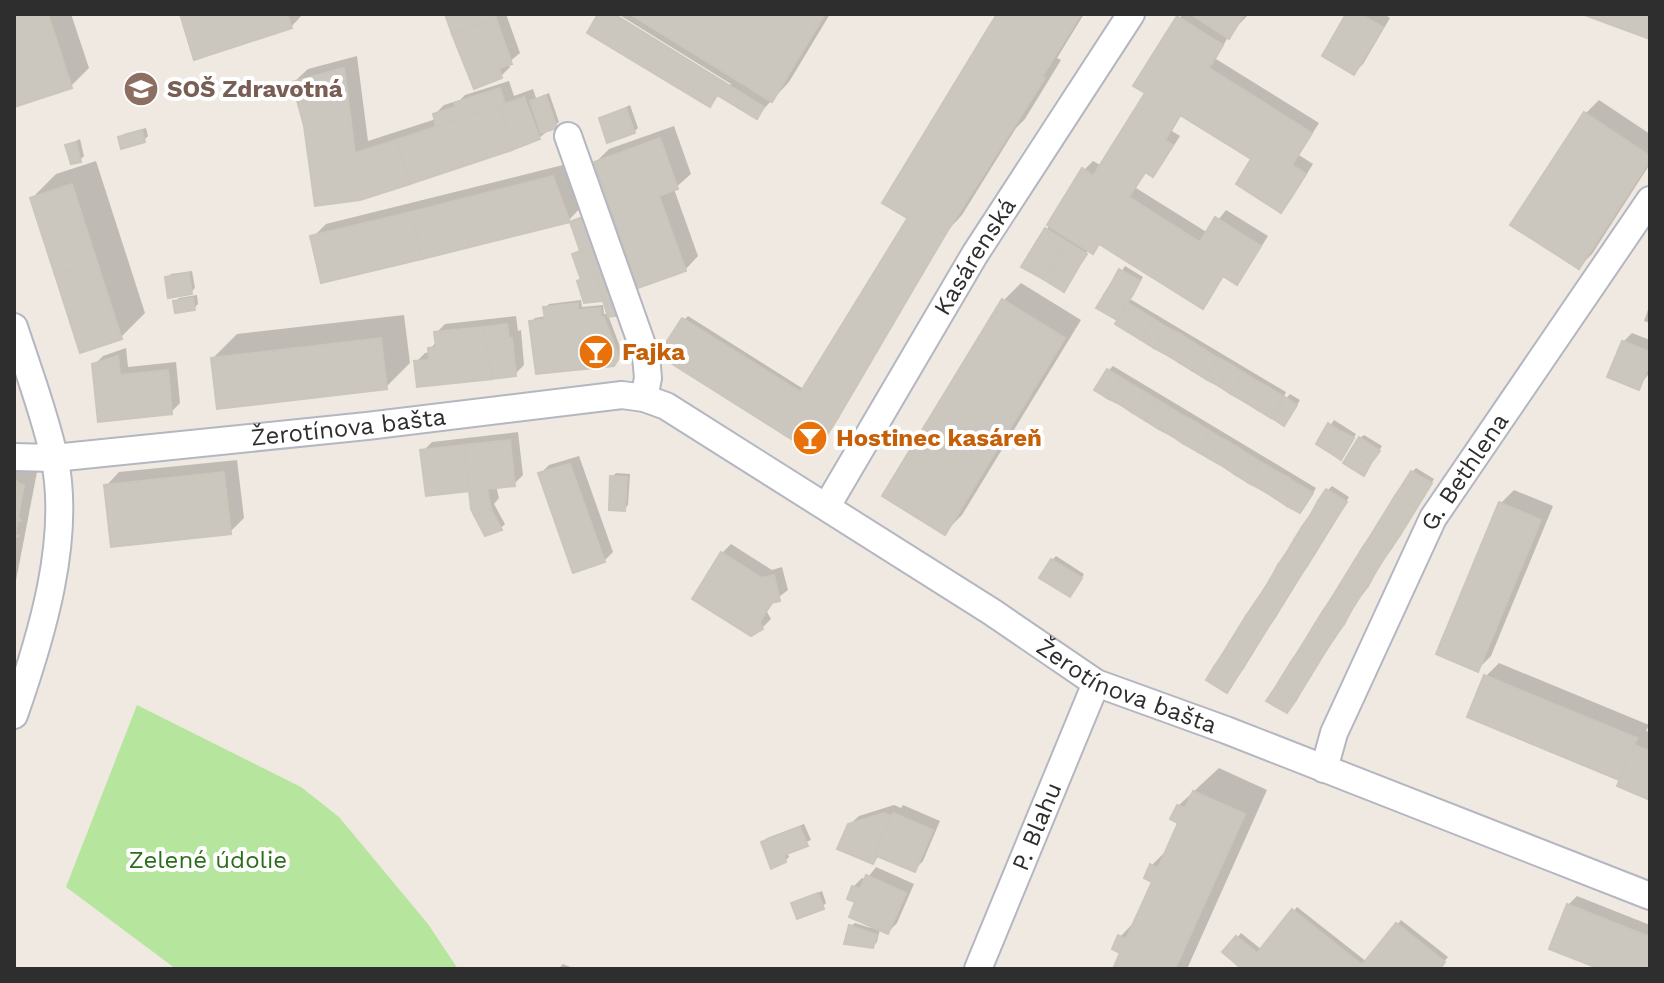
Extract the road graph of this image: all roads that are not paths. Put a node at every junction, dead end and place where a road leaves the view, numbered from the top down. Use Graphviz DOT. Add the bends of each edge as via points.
graph roads {
  1 [pos="1131,14"];
  2 [pos="568,136"];
  3 [pos="1650,200"];
  4 [pos="14,327"];
  5 [pos="644,398"];
  6 [pos="14,457"];
  7 [pos="54,458"];
  8 [pos="827,506"];
  9 [pos="23,658"];
  10 [pos="1096,683"];
  11 [pos="14,715"];
  12 [pos="1324,769"];
  13 [pos="1650,896"];
  14 [pos="978,969"];
  1 -- 8 [label="street, Kasárenská" via="975,254"];
  2 -- 5 [label="street" via="646,356"];
  3 -- 12 [label="street, G. Bethlena" via="1433,518 1334,733"];
  4 -- 7 [label="street"];
  5 -- 7 [label="street, Žerotínova bašta" via="622,395"];
  5 -- 8 [label="street, Žerotínova bašta" via="666,406"];
  6 -- 7 [label="street, Žerotínova bašta"];
  7 -- 9 [label="street" via="55,553 46,608"];
  8 -- 10 [label="street, Žerotínova bašta"];
  9 -- 11 [label="street"];
  10 -- 12 [label="street, Žerotínova bašta"];
  10 -- 14 [label="street, P. Blahu"];
  12 -- 13 [label="street, Žerotínova bašta"];
}
